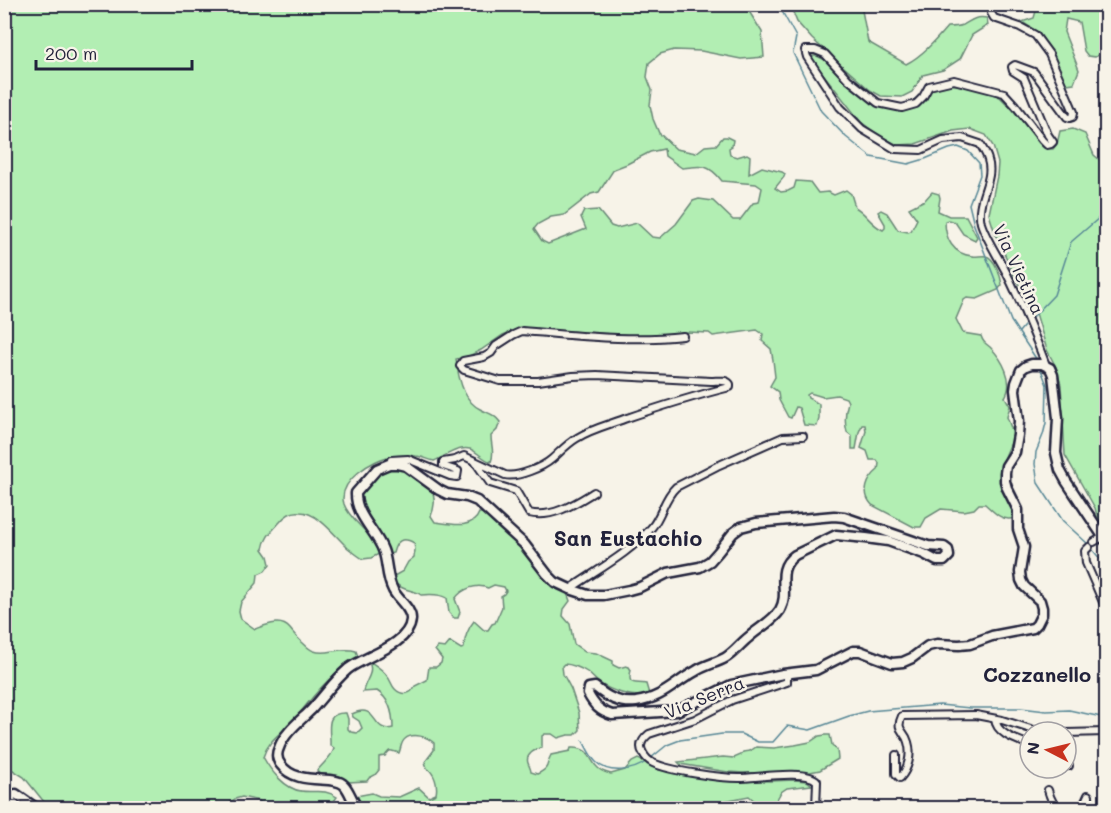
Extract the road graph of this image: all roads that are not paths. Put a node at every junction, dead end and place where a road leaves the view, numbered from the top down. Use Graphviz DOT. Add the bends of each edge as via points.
graph roads {
  1 [pos="991,4"];
  2 [pos="683,336"];
  3 [pos="1044,364"];
  4 [pos="803,436"];
  5 [pos="474,460"];
  6 [pos="389,465"];
  7 [pos="594,492"];
  8 [pos="1105,539"];
  9 [pos="570,589"];
  10 [pos="1107,609"];
  11 [pos="787,674"];
  12 [pos="995,719"];
  13 [pos="1018,726"];
  14 [pos="1107,732"];
  15 [pos="1078,733"];
  16 [pos="1018,740"];
  17 [pos="896,755"];
  18 [pos="1048,790"];
  19 [pos="18,808"];
  20 [pos="36,808"];
  21 [pos="358,808"];
  22 [pos="816,808"];
  23 [pos="1060,808"];
  24 [pos="1082,808"];
  25 [pos="1090,808"];
  1 -- 3 [label="street, Via Vietina" via="994,18 1035,35 1049,54 1073,117 1067,117 1034,72 1015,64 1012,67 1024,78 1051,144 1042,141 1004,93 954,80 929,86 916,104 902,108 878,103 848,80 825,54 806,50 807,57 840,107 862,129 895,149 921,150 943,140 962,138 980,144 989,162 989,180 979,210 981,224 1007,273"];
  2 -- 5 [label="street" via="632,339 522,331 484,357 463,361 460,366 464,370 500,381 597,375 730,384 578,437 551,460 524,473 505,475"];
  3 -- 8 [label="street" via="1053,375 1060,470"];
  3 -- 11 [label="street" via="1026,366 1016,383 1018,435 1005,473 1007,488 1018,510 1024,547 1021,580 1042,608 1037,624 970,644 928,646 903,662 892,663 853,651 816,670"];
  4 -- 9 [label="street" via="783,437 676,487 642,538"];
  5 -- 6 [label="street" via="464,456 443,462 443,466 458,471 457,477 408,459 390,460"];
  5 -- 7 [label="street" via="490,483 516,491 530,513 545,514 574,505"];
  6 -- 9 [label="street" via="406,466 447,494 477,501 524,544 555,582"];
  6 -- 21 [label="street" via="377,469 356,497 382,548 391,586 410,612 409,628 390,646 342,675 283,739 277,755 283,768 297,776 345,785"];
  8 -- 10 [label="street" via="1091,544 1085,552 1086,563"];
  9 -- 11 [label="street" via="588,596 604,595 640,587 668,573 700,567 733,533 756,523 844,517 948,550 944,561 937,561 888,541 830,538 789,559 784,567 782,607 727,657 696,671 666,692 637,702 618,702 595,687 589,688 588,694 598,709 612,715 677,711 731,685"];
  11 -- 22 [label="street, Via Serra" via="788,682 649,734 641,749 651,762 686,771 737,778 809,776 817,781"];
  12 -- 13 [label="street"];
  12 -- 16 [label="street" via="998,728"];
  12 -- 17 [label="street" via="976,714 902,716 899,729 908,740 910,755 906,772 900,778 896,774"];
  14 -- 15 [label="street"];
  18 -- 23 [label="street"];
  19 -- 20 [label="street" via="10,798 12,795"];
  24 -- 25 [label="street" via="1088,795"];
}
